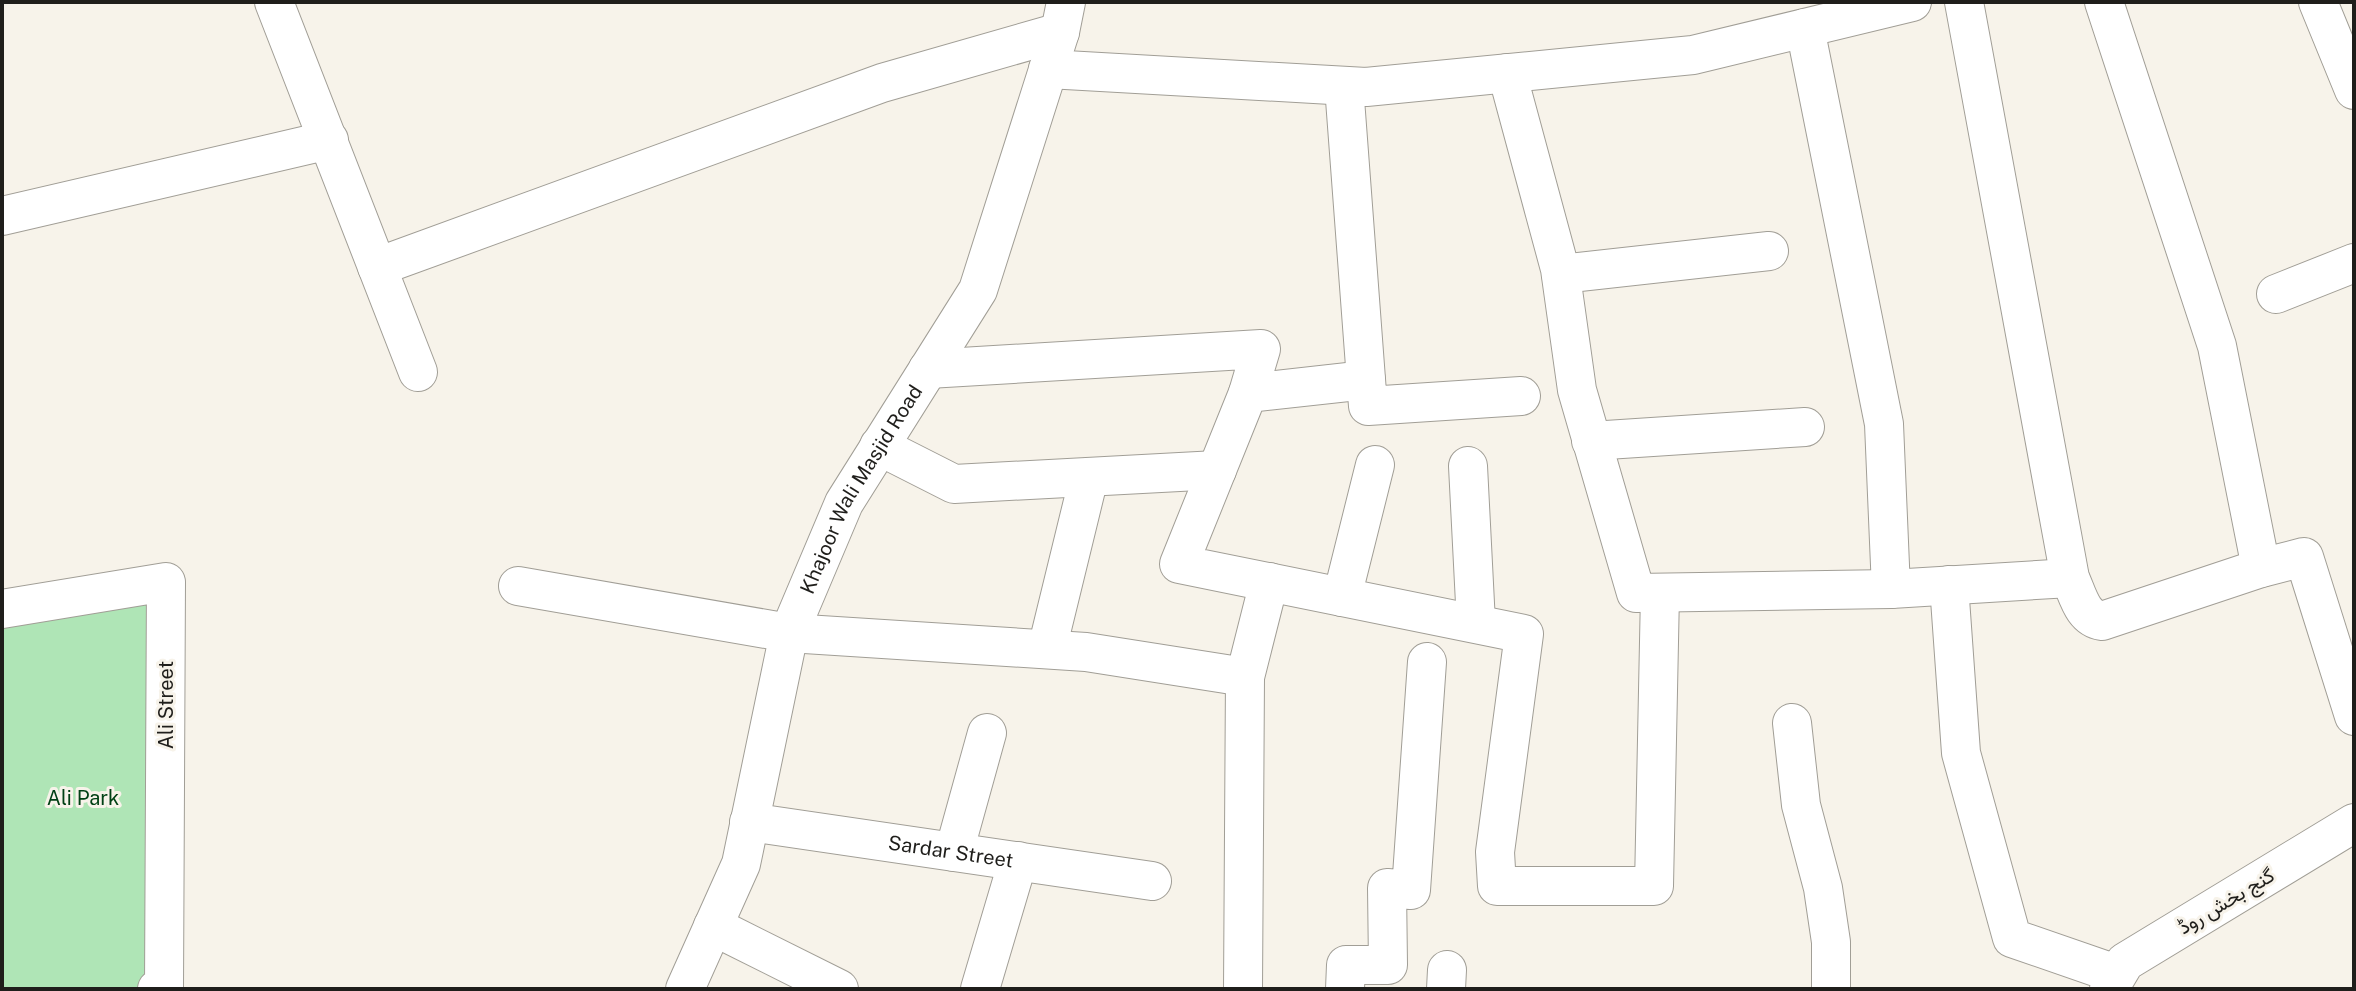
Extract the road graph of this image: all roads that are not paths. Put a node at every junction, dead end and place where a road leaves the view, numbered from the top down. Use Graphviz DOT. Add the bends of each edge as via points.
graph roads {
  1 [pos="274,2"];
  2 [pos="1912,2"];
  3 [pos="1964,2"];
  4 [pos="2104,2"];
  5 [pos="2318,2"];
  6 [pos="1063,17"];
  7 [pos="1805,28"];
  8 [pos="1048,69"];
  9 [pos="1507,73"];
  10 [pos="1344,86"];
  11 [pos="2354,90"];
  12 [pos="329,140"];
  13 [pos="2,216"];
  14 [pos="1769,251"];
  15 [pos="2354,263"];
  16 [pos="377,267"];
  17 [pos="1561,274"];
  18 [pos="2276,294"];
  19 [pos="928,369"];
  20 [pos="418,372"];
  21 [pos="1366,380"];
  22 [pos="1248,393"];
  23 [pos="1521,396"];
  24 [pos="1805,427"];
  25 [pos="1591,441"];
  26 [pos="879,446"];
  27 [pos="1375,465"];
  28 [pos="1468,466"];
  29 [pos="1217,470"];
  30 [pos="1089,477"];
  31 [pos="2261,568"];
  32 [pos="2070,578"];
  33 [pos="1269,582"];
  34 [pos="1949,585"];
  35 [pos="518,586"];
  36 [pos="1891,589"];
  37 [pos="1660,593"];
  38 [pos="1342,597"];
  39 [pos="2,609"];
  40 [pos="1476,623"];
  41 [pos="789,633"];
  42 [pos="1047,649"];
  43 [pos="1427,662"];
  44 [pos="1245,677"];
  45 [pos="2354,716"];
  46 [pos="1792,723"];
  47 [pos="987,733"];
  48 [pos="749,822"];
  49 [pos="2354,823"];
  50 [pos="954,852"];
  51 [pos="1018,861"];
  52 [pos="1152,881"];
  53 [pos="713,926"];
  54 [pos="2113,982"];
  55 [pos="157,989"];
  56 [pos="685,989"];
  57 [pos="839,989"];
  58 [pos="980,989"];
  59 [pos="1243,989"];
  60 [pos="1345,989"];
  61 [pos="1831,989"];
  1 -- 12 [label="street"];
  2 -- 7 [label="street"];
  3 -- 32 [label="street"];
  4 -- 31 [label="street" via="2217,346"];
  5 -- 11 [label="street"];
  6 -- 8 [label="street, Khajoor Wali Masjid Road"];
  6 -- 16 [label="street"];
  7 -- 9 [label="street" via="1693,55"];
  7 -- 36 [label="street" via="1884,424"];
  8 -- 10 [label="street"];
  8 -- 19 [label="street, Khajoor Wali Masjid Road" via="978,290"];
  9 -- 10 [label="street"];
  9 -- 17 [label="street"];
  10 -- 21 [label="street"];
  12 -- 13 [label="street"];
  12 -- 16 [label="street"];
  14 -- 17 [label="street"];
  15 -- 18 [label="street"];
  16 -- 20 [label="street"];
  17 -- 25 [label="street" via="1577,390"];
  19 -- 22 [label="street" via="1261,349"];
  19 -- 26 [label="street, Khajoor Wali Masjid Road"];
  21 -- 22 [label="street"];
  21 -- 23 [label="street" via="1368,406"];
  22 -- 29 [label="street"];
  24 -- 25 [label="street"];
  25 -- 37 [label="street" via="1636,593"];
  26 -- 30 [label="street" via="954,484"];
  26 -- 41 [label="street, Khajoor Wali Masjid Road" via="844,503"];
  27 -- 38 [label="street"];
  28 -- 40 [label="street"];
  29 -- 30 [label="street"];
  29 -- 33 [label="street" via="1179,564"];
  30 -- 42 [label="street"];
  31 -- 32 [label="street" via="2102,621 2086,614"];
  31 -- 45 [label="street" via="2304,557"];
  32 -- 34 [label="street"];
  33 -- 38 [label="street"];
  33 -- 44 [label="street"];
  34 -- 36 [label="street"];
  34 -- 54 [label="street" via="1961,753 2012,938"];
  35 -- 41 [label="street"];
  36 -- 37 [label="street"];
  37 -- 40 [label="street" via="1654,886 1497,886 1495,852 1524,634"];
  38 -- 40 [label="street"];
  39 -- 55 [label="street, Ali Street" via="166,582 164,988"];
  41 -- 42 [label="street"];
  41 -- 48 [label="street, Khajoor Wali Masjid Road"];
  42 -- 44 [label="street"];
  43 -- 60 [label="street" via="1411,890 1387,888 1388,965 1346,965"];
  44 -- 59 [label="street"];
  46 -- 61 [label="street" via="1801,805 1831,942"];
  47 -- 50 [label="street"];
  48 -- 50 [label="street, Sardar Street"];
  48 -- 53 [label="street, Khajoor Wali Masjid Road" via="741,864"];
  49 -- 54 [label="street, گنج بخش روڈ" via="2125,962"];
  50 -- 51 [label="street, Sardar Street"];
  51 -- 52 [label="street, Sardar Street"];
  51 -- 58 [label="street"];
  53 -- 56 [label="street, Khajoor Wali Masjid Road"];
  53 -- 57 [label="street"];
}
